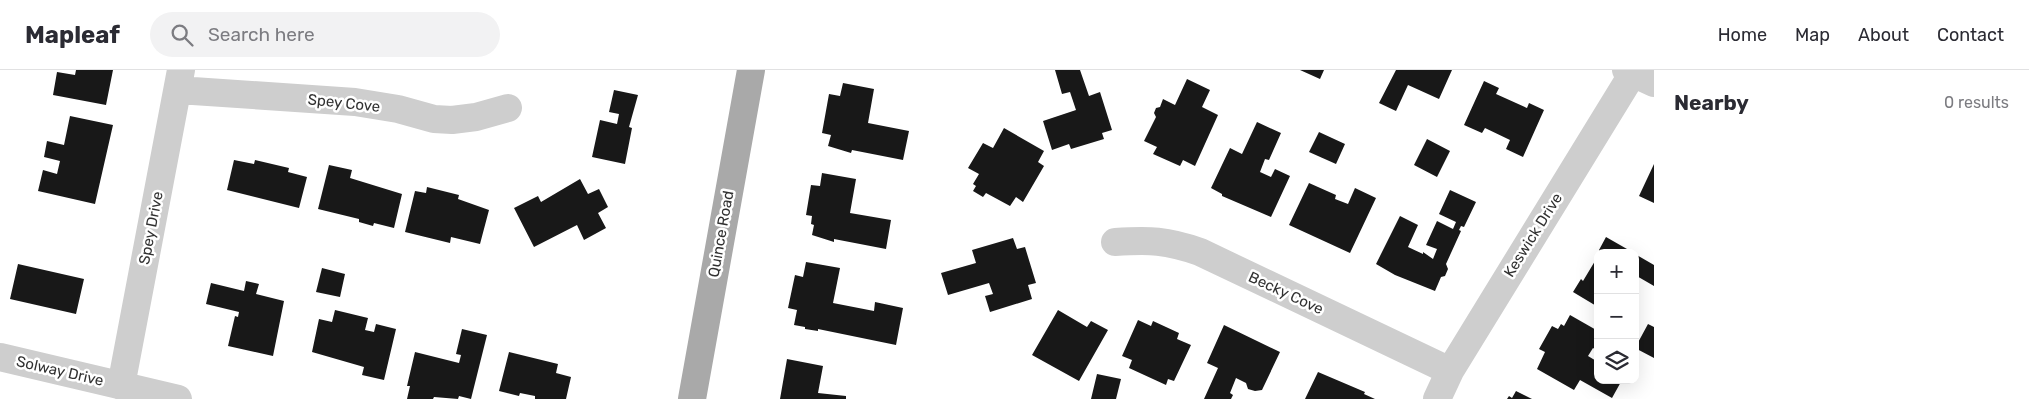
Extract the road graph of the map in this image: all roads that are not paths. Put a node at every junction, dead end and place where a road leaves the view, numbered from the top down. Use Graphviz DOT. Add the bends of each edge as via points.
graph roads {
  1 [pos="751,70"];
  2 [pos="1638,75"];
  3 [pos="179,80"];
  4 [pos="508,108"];
  5 [pos="1115,242"];
  6 [pos="0,357"];
  7 [pos="1450,371"];
  8 [pos="121,386"];
  9 [pos="178,399"];
  10 [pos="692,399"];
  11 [pos="1437,399"];
  1 -- 10 [label="main road, Quince Road"];
  2 -- 7 [label="street, Keswick Drive"];
  3 -- 4 [label="street, Spey Cove" via="355,102 434,119 476,117"];
  3 -- 8 [label="street, Spey Drive"];
  5 -- 7 [label="street, Becky Cove" via="1154,240 1193,250"];
  6 -- 8 [label="street, Solway Drive"];
  7 -- 11 [label="street, Keswick Drive"];
  8 -- 9 [label="street, Solway Drive"];
}
